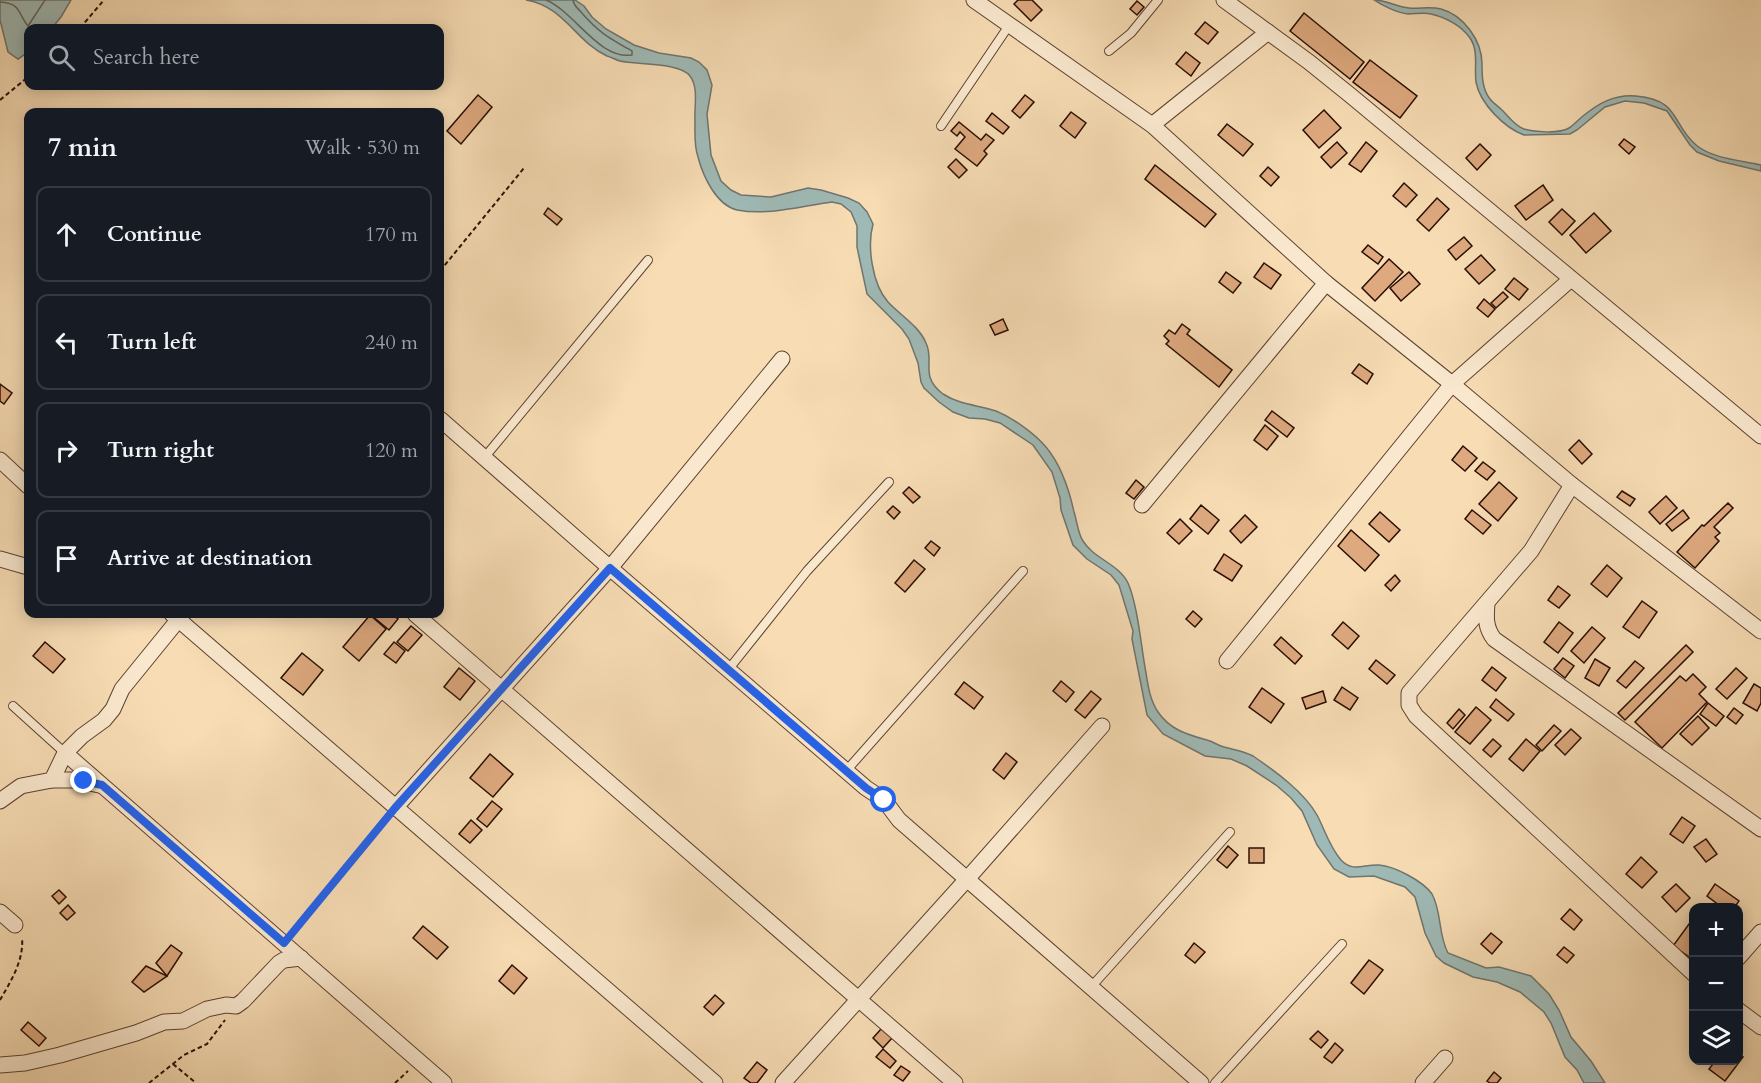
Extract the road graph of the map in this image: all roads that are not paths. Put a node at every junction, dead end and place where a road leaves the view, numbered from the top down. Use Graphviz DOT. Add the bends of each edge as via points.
graph roads {
  1 [pos="974,0"];
  2 [pos="1158,0"];
  3 [pos="1224,0"];
  4 [pos="1010,24"];
  5 [pos="1268,32"];
  6 [pos="1109,51"];
  7 [pos="941,126"];
  8 [pos="1152,126"];
  9 [pos="648,260"];
  10 [pos="1571,279"];
  11 [pos="1326,283"];
  12 [pos="782,359"];
  13 [pos="1452,384"];
  14 [pos="444,423"];
  15 [pos="1761,436"];
  16 [pos="484,458"];
  17 [pos="0,460"];
  18 [pos="24,482"];
  19 [pos="889,482"];
  20 [pos="1572,485"];
  21 [pos="1142,505"];
  22 [pos="0,559"];
  23 [pos="24,566"];
  24 [pos="610,568"];
  25 [pos="1023,571"];
  26 [pos="1487,603"];
  27 [pos="176,618"];
  28 [pos="181,618"];
  29 [pos="420,618"];
  30 [pos="1761,631"];
  31 [pos="1227,661"];
  32 [pos="728,670"];
  33 [pos="502,690"];
  34 [pos="13,706"];
  35 [pos="1102,726"];
  36 [pos="65,753"];
  37 [pos="846,771"];
  38 [pos="52,780"];
  39 [pos="102,785"];
  40 [pos="0,801"];
  41 [pos="395,808"];
  42 [pos="1761,829"];
  43 [pos="1230,832"];
  44 [pos="968,878"];
  45 [pos="0,912"];
  46 [pos="15,925"];
  47 [pos="1761,932"];
  48 [pos="1342,944"];
  49 [pos="1739,957"];
  50 [pos="301,958"];
  51 [pos="1689,969"];
  52 [pos="1092,986"];
  53 [pos="859,999"];
  54 [pos="1739,1011"];
  55 [pos="1761,1027"];
  56 [pos="1445,1058"];
  57 [pos="0,1065"];
  58 [pos="444,1083"];
  59 [pos="715,1083"];
  60 [pos="783,1083"];
  61 [pos="955,1083"];
  62 [pos="1201,1083"];
  63 [pos="1215,1083"];
  64 [pos="1423,1083"];
  1 -- 4 [label="street"];
  2 -- 6 [label="lane" via="1131,33"];
  3 -- 5 [label="street"];
  4 -- 7 [label="lane"];
  4 -- 8 [label="street"];
  5 -- 8 [label="street"];
  5 -- 10 [label="street"];
  8 -- 11 [label="street"];
  9 -- 16 [label="lane"];
  10 -- 13 [label="street"];
  10 -- 15 [label="street"];
  11 -- 13 [label="street"];
  11 -- 21 [label="street"];
  12 -- 24 [label="street"];
  13 -- 20 [label="street"];
  13 -- 31 [label="street"];
  14 -- 16 [label="street"];
  16 -- 24 [label="street"];
  17 -- 18 [label="street"];
  19 -- 32 [label="lane" via="807,571"];
  20 -- 26 [label="street" via="1531,551"];
  20 -- 30 [label="street"];
  22 -- 23 [label="street"];
  24 -- 32 [label="street"];
  24 -- 33 [label="street"];
  25 -- 37 [label="lane"];
  26 -- 42 [label="street" via="1486,622 1494,639"];
  26 -- 51 [label="street" via="1409,693 1409,705 1416,716"];
  27 -- 36 [label="street" via="122,689 104,720"];
  28 -- 41 [label="street"];
  29 -- 33 [label="street"];
  32 -- 37 [label="street"];
  33 -- 41 [label="street"];
  33 -- 53 [label="street"];
  34 -- 36 [label="lane"];
  35 -- 44 [label="street"];
  36 -- 38 [label="street"];
  36 -- 39 [label="street"];
  37 -- 44 [label="street" via="884,800 899,820"];
  38 -- 39 [label="street"];
  38 -- 40 [label="street" via="21,786"];
  39 -- 50 [label="street"];
  41 -- 59 [label="street"];
  43 -- 52 [label="lane"];
  44 -- 52 [label="street"];
  44 -- 53 [label="street"];
  45 -- 46 [label="street"];
  47 -- 49 [label="street"];
  48 -- 63 [label="lane"];
  50 -- 57 [label="street" via="279,963 236,1006 207,1009 183,1020 164,1022 60,1055"];
  50 -- 58 [label="street"];
  52 -- 62 [label="street"];
  53 -- 60 [label="street"];
  53 -- 61 [label="street"];
  54 -- 55 [label="street"];
  56 -- 64 [label="street"];
}
